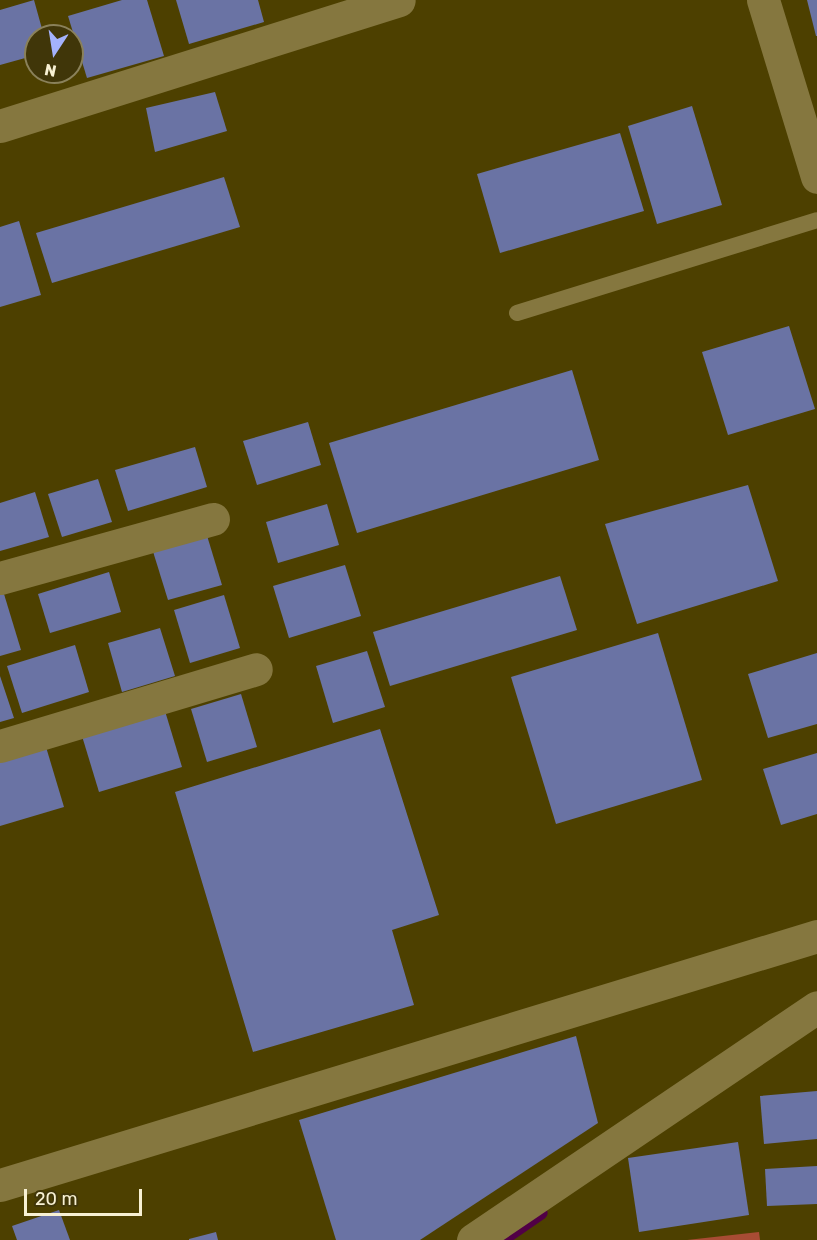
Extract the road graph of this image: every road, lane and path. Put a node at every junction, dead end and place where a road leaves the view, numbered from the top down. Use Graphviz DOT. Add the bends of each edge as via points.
graph roads {
  1 [pos="399,0"];
  2 [pos="763,0"];
  3 [pos="0,126"];
  4 [pos="817,177"];
  5 [pos="817,220"];
  6 [pos="517,313"];
  7 [pos="213,519"];
  8 [pos="0,578"];
  9 [pos="256,669"];
  10 [pos="0,746"];
  11 [pos="817,936"];
  12 [pos="817,1007"];
  13 [pos="0,1185"];
  14 [pos="473,1240"];
  1 -- 3 [label="street"];
  2 -- 4 [label="street"];
  5 -- 6 [label="lane"];
  7 -- 8 [label="street"];
  9 -- 10 [label="street"];
  11 -- 13 [label="street"];
  12 -- 14 [label="street"];
}
